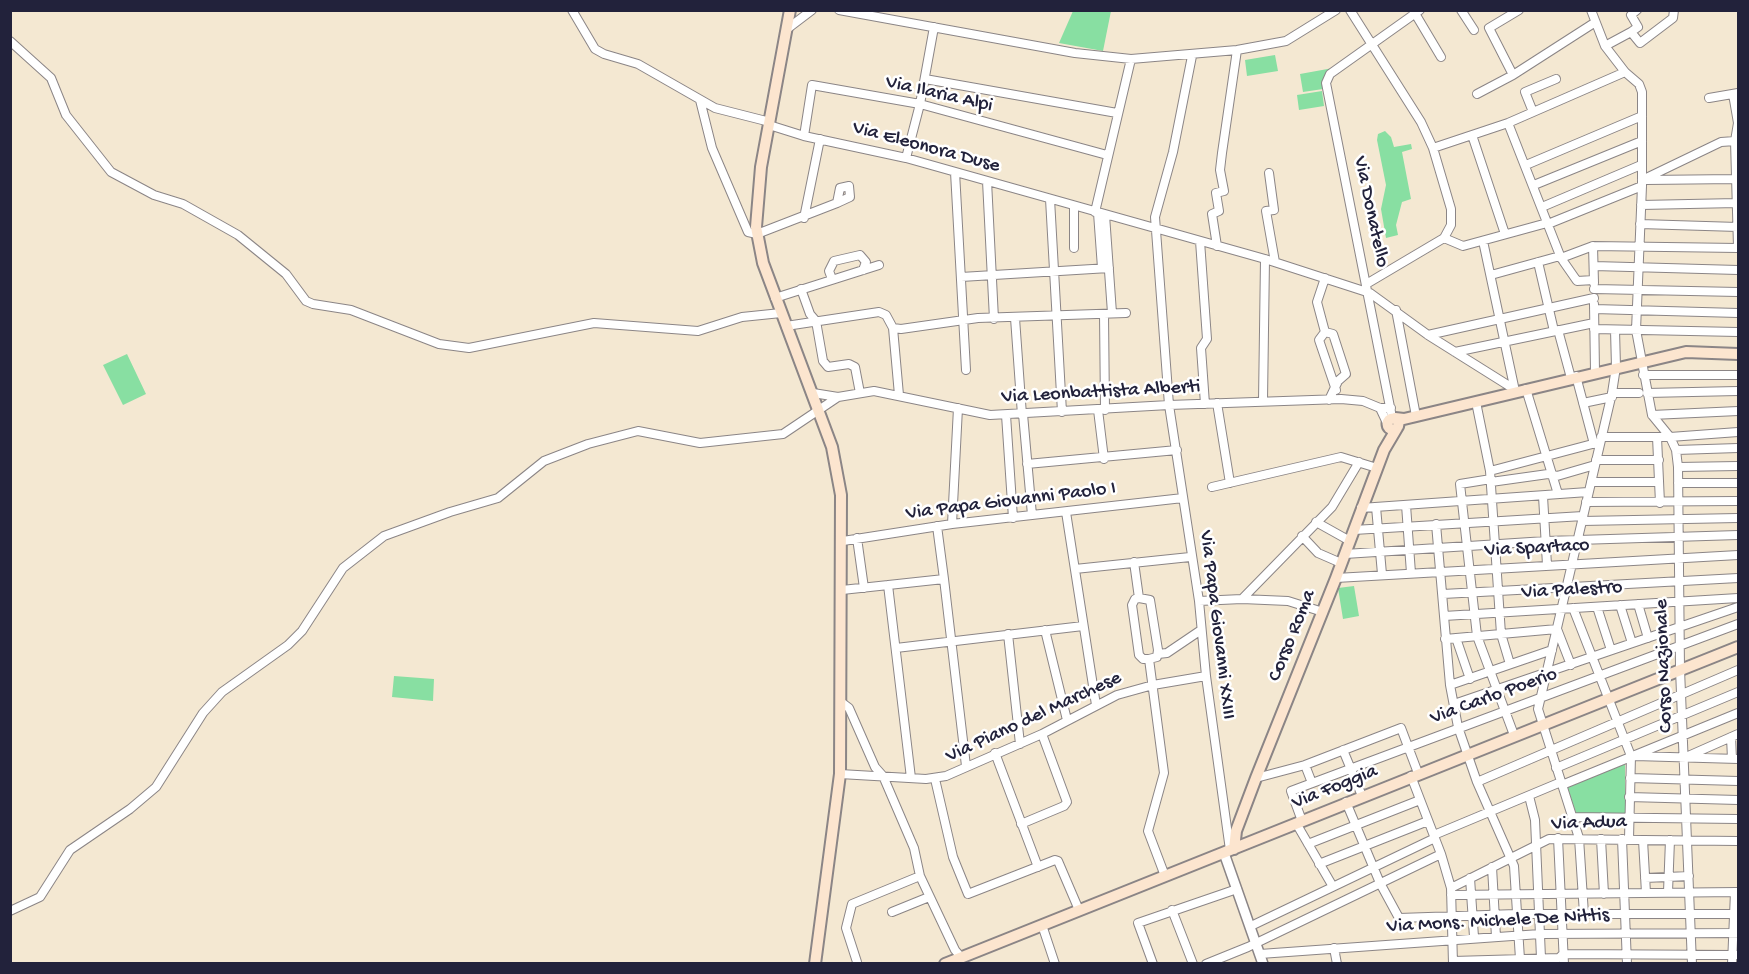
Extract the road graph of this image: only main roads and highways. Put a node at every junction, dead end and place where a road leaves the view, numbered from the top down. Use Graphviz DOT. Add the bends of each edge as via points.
graph roads {
  1 [pos="790,10"];
  2 [pos="1738,354"];
  3 [pos="1738,647"];
  4 [pos="1229,851"];
  5 [pos="963,960"];
  6 [pos="815,963"];
  7 [pos="945,963"];
  1 -- 6 [label="main road" via="757,196 757,234 762,260 813,393 838,472 843,541 840,774"];
  2 -- 4 [label="main road, Corso Roma" via="1686,352 1392,423"];
  3 -- 4 [label="main road, Via Foggia"];
  4 -- 5 [label="main road, Via Foggia"];
  5 -- 7 [label="main road, Via Foggia"];
}
